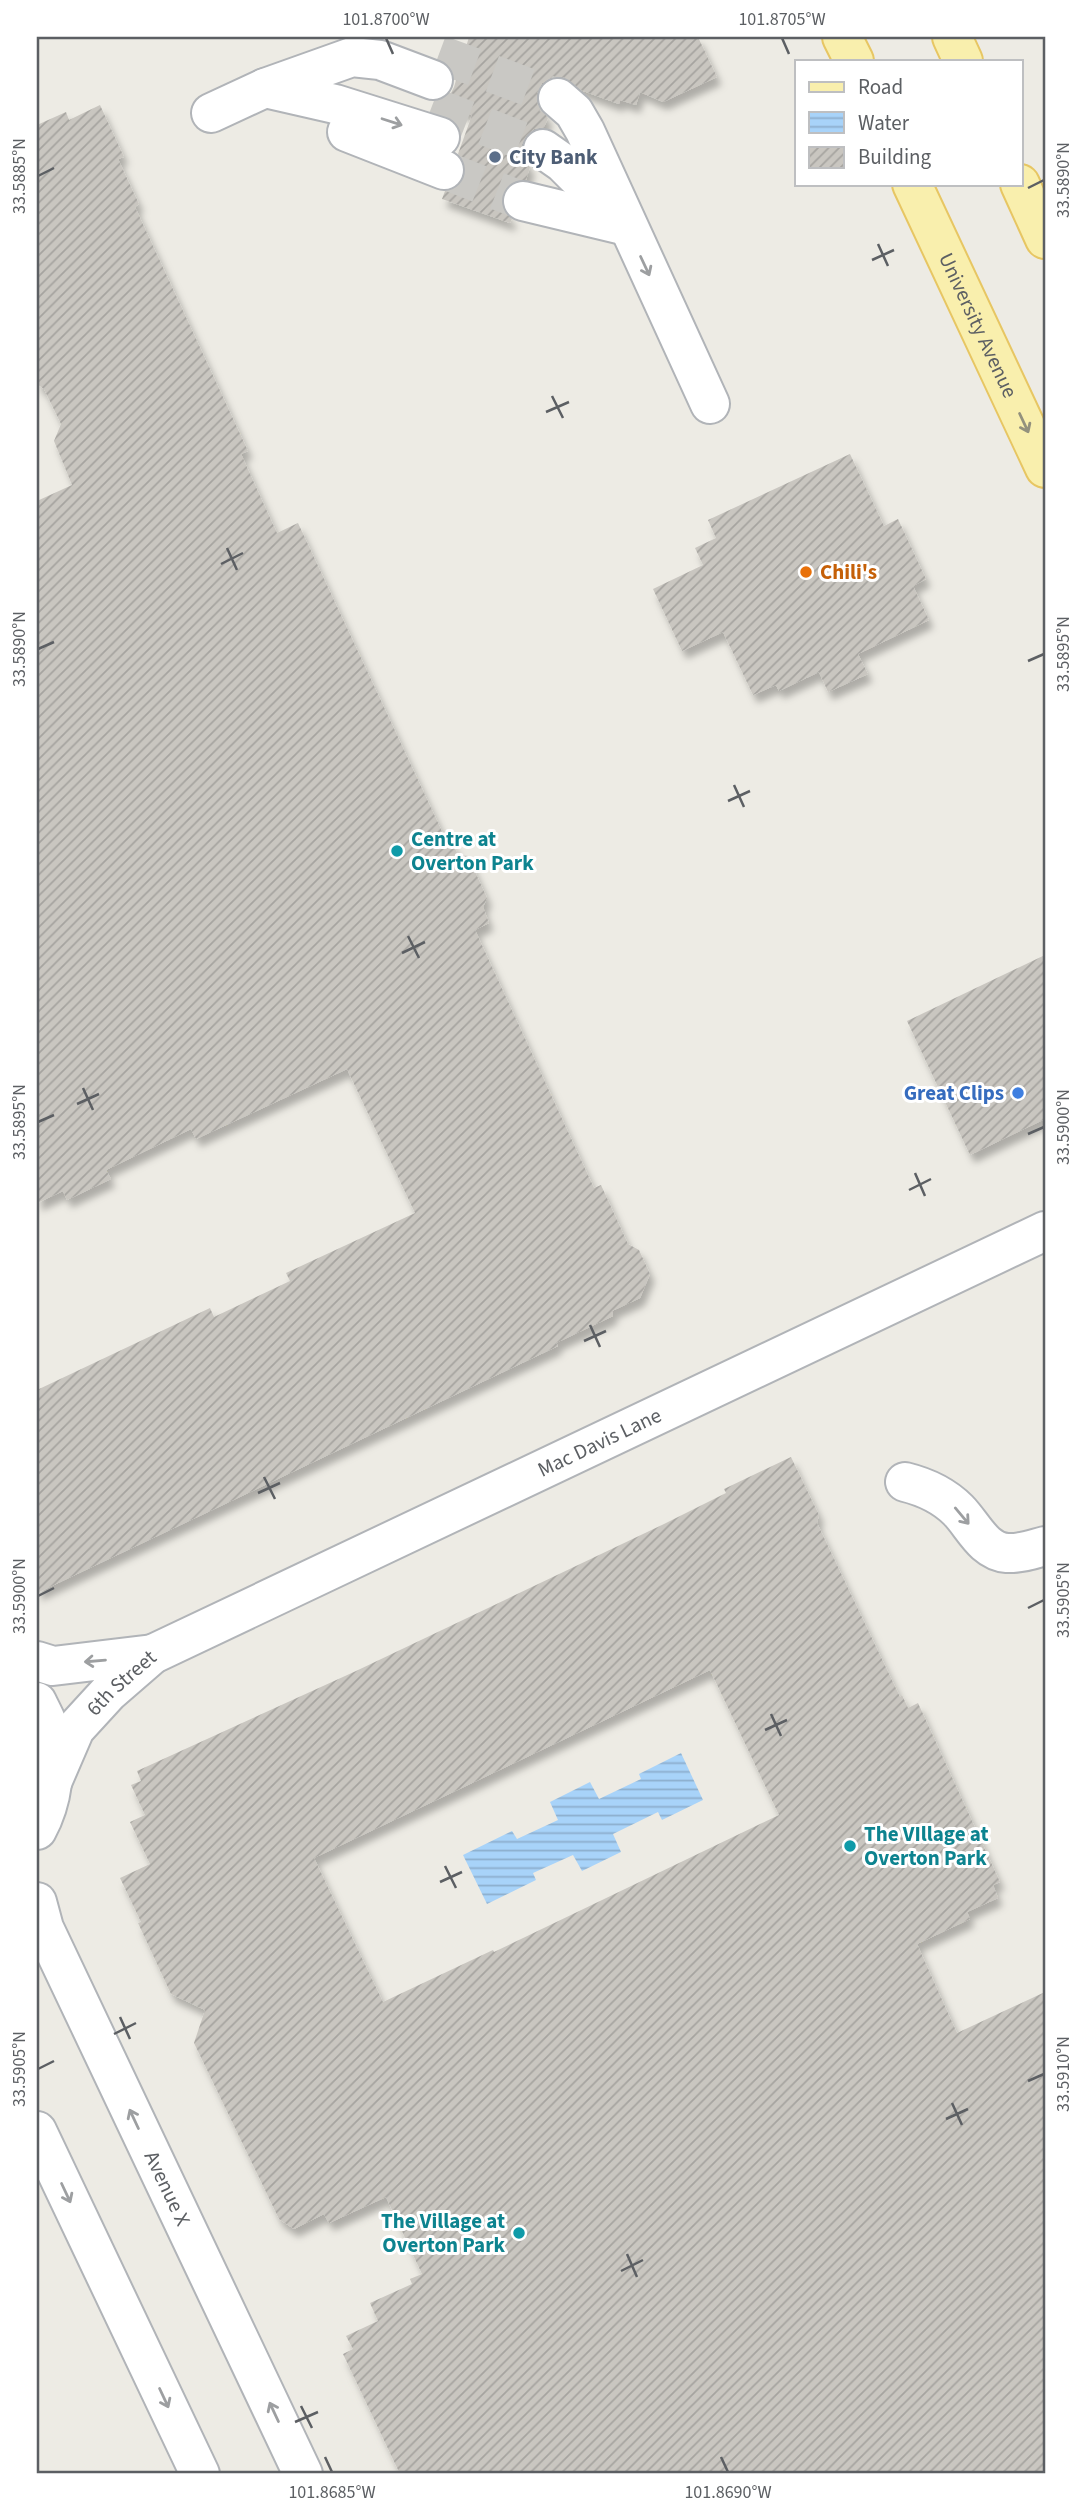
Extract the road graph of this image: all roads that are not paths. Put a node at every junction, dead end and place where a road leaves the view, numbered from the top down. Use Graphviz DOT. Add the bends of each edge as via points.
graph roads {
  1 [pos="369,37"];
  2 [pos="375,37"];
  3 [pos="842,37"];
  4 [pos="952,37"];
  5 [pos="854,60"];
  6 [pos="963,60"];
  7 [pos="265,88"];
  8 [pos="438,109"];
  9 [pos="211,113"];
  10 [pos="543,149"];
  11 [pos="913,186"];
  12 [pos="1021,186"];
  13 [pos="627,226"];
  14 [pos="1045,239"];
  15 [pos="710,404"];
  16 [pos="1045,468"];
  17 [pos="1045,1231"];
  18 [pos="905,1482"];
  19 [pos="1045,1546"];
  20 [pos="153,1654"];
  21 [pos="37,1661"];
  22 [pos="37,1702"];
  23 [pos="53,1780"];
  24 [pos="37,1830"];
  25 [pos="37,1902"];
  26 [pos="37,2131"];
  27 [pos="200,2474"];
  28 [pos="303,2474"];
  1 -- 7 [label="street" via="354,38 306,59"];
  2 -- 8 [label="street"];
  3 -- 5 [label="main road"];
  4 -- 6 [label="main road"];
  7 -- 8 [label="street, one-way" via="335,103"];
  7 -- 8 [label="street" via="352,57 380,60"];
  7 -- 9 [label="street"];
  10 -- 13 [label="street"];
  10 -- 13 [label="street"];
  10 -- 13 [label="street" via="574,112"];
  11 -- 16 [label="main road, University Avenue, one-way"];
  12 -- 14 [label="main road"];
  13 -- 15 [label="street, one-way"];
  17 -- 20 [label="street, Mac Davis Lane"];
  18 -- 19 [label="street, one-way" via="943,1497 991,1547 1005,1553"];
  20 -- 21 [label="street, 6th Street, one-way" via="53,1666"];
  20 -- 23 [label="street, 6th Street" via="107,1693 75,1729"];
  22 -- 23 [label="street" via="50,1731"];
  23 -- 24 [label="street"];
  28 -- 25 [label="street, Avenue X, one-way" via="48,1939"];
  26 -- 27 [label="street, one-way"];
}
